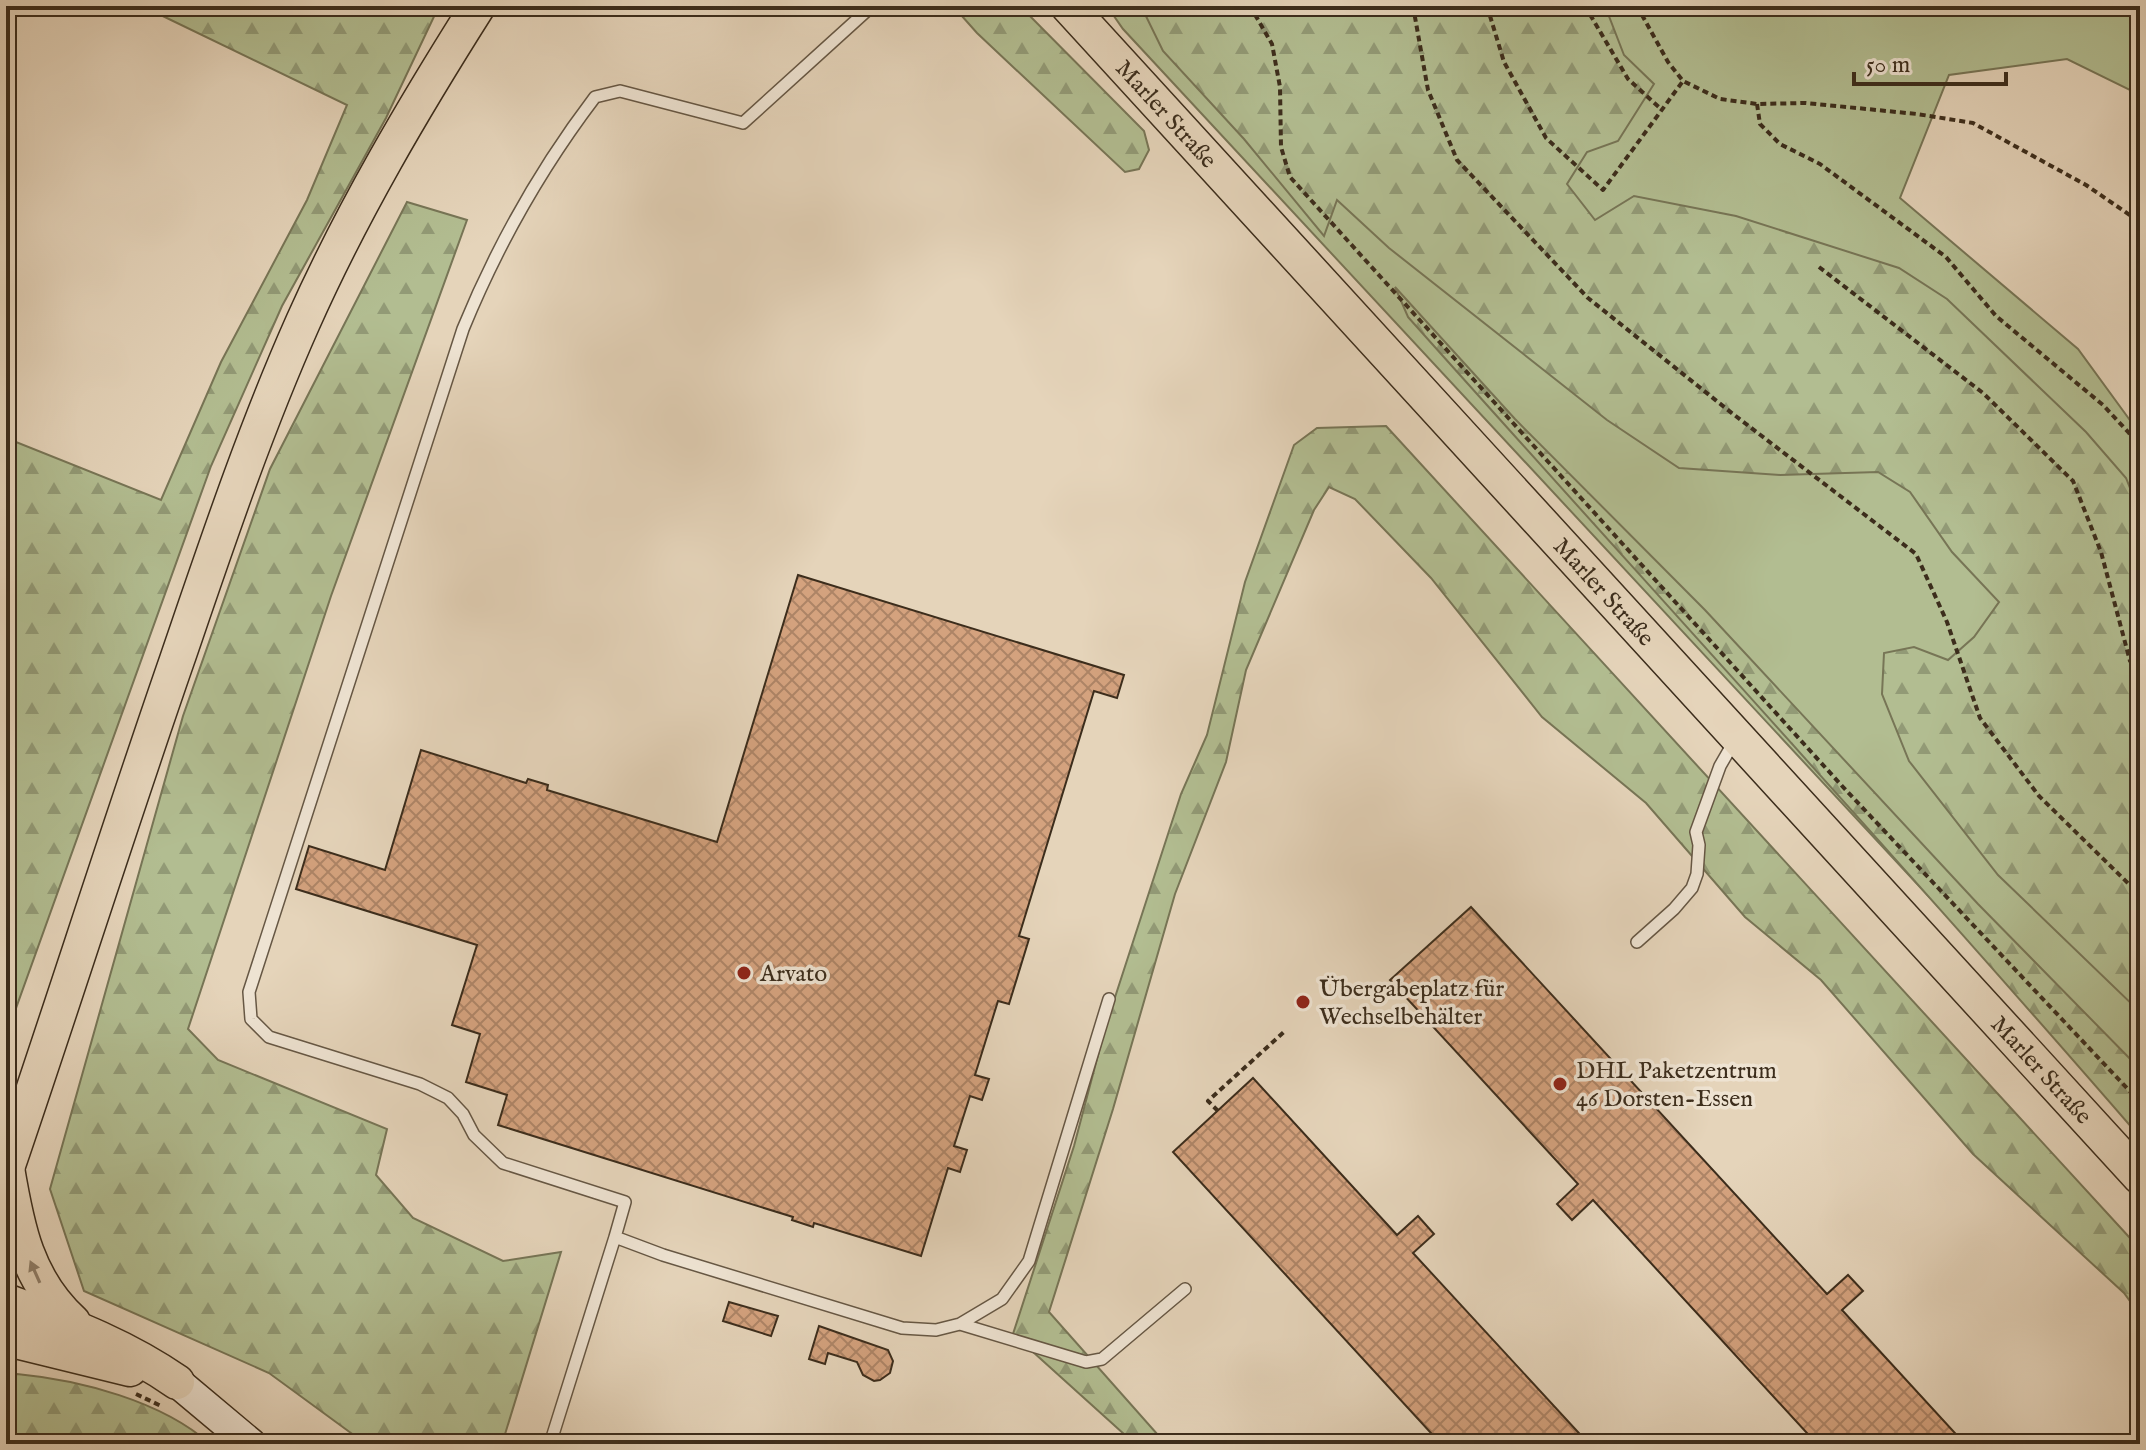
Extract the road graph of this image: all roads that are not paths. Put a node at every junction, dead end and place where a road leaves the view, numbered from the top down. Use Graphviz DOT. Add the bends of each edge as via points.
graph roads {
  1 [pos="478,6"];
  2 [pos="872,6"];
  3 [pos="1074,11"];
  4 [pos="1737,736"];
  5 [pos="1637,942"];
  6 [pos="1109,999"];
  7 [pos="6,1170"];
  8 [pos="2140,1177"];
  9 [pos="615,1237"];
  10 [pos="1185,1289"];
  11 [pos="6,1301"];
  12 [pos="960,1324"];
  13 [pos="84,1331"];
  14 [pos="11,1342"];
  15 [pos="177,1382"];
  16 [pos="251,1444"];
  17 [pos="550,1444"];
  1 -- 7 [label="main road" via="407,123 304,320 239,478"];
  2 -- 9 [label="lane" via="743,123 620,91 595,97 527,197 463,329 249,992 251,1019 269,1037 420,1084 448,1098 503,1163 625,1202"];
  3 -- 4 [label="main road, Marler Straße"];
  4 -- 5 [label="lane" via="1696,832 1692,888"];
  4 -- 8 [label="main road, Marler Straße"];
  6 -- 12 [label="lane" via="1029,1261 1002,1299"];
  13 -- 7 [label="main road, one-way" via="43,1290 16,1221"];
  9 -- 12 [label="lane" via="902,1328 936,1330"];
  9 -- 17 [label="lane"];
  10 -- 12 [label="lane" via="1102,1359 1086,1362"];
  11 -- 13 [label="main road"];
  13 -- 15 [label="main road" via="146,1360"];
  14 -- 15 [label="main road"];
  15 -- 16 [label="street"];
}
